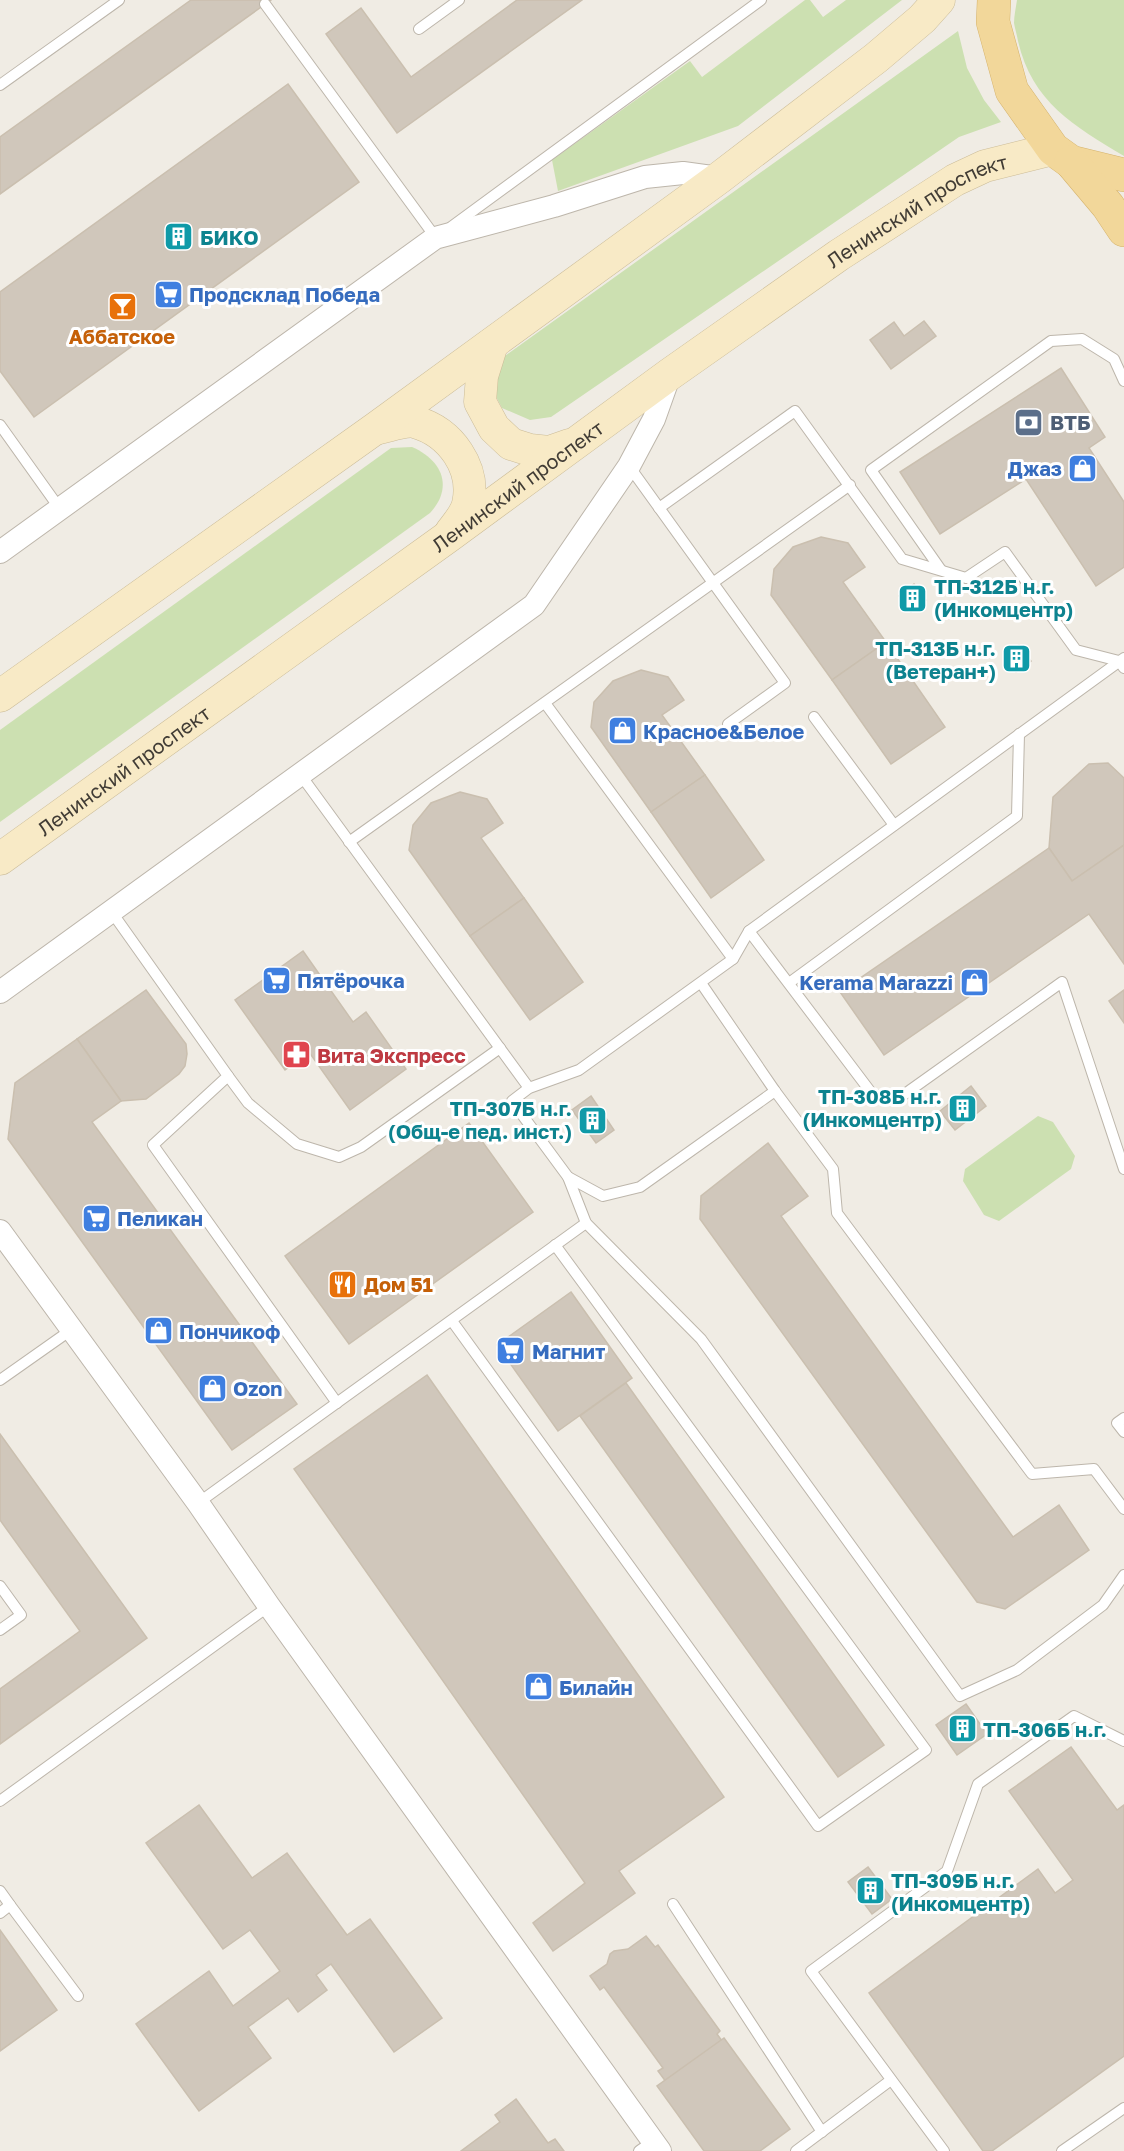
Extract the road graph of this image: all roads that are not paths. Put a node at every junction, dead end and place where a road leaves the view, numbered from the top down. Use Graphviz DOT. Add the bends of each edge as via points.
graph roads {
  1 [pos="118,0"];
  2 [pos="459,0"];
  3 [pos="761,0"];
  4 [pos="939,0"];
  5 [pos="994,0"];
  6 [pos="265,4"];
  7 [pos="419,29"];
  8 [pos="0,85"];
  9 [pos="1062,156"];
  10 [pos="1124,175"];
  11 [pos="719,178"];
  12 [pos="1124,230"];
  13 [pos="435,238"];
  14 [pos="492,344"];
  15 [pos="670,374"];
  16 [pos="1124,381"];
  17 [pos="0,425"];
  18 [pos="376,428"];
  19 [pos="577,442"];
  20 [pos="629,466"];
  21 [pos="850,485"];
  22 [pos="659,508"];
  23 [pos="60,509"];
  24 [pos="449,536"];
  25 [pos="0,552"];
  26 [pos="941,570"];
  27 [pos="713,583"];
  28 [pos="1122,662"];
  29 [pos="0,696"];
  30 [pos="545,703"];
  31 [pos="814,717"];
  32 [pos="728,724"];
  33 [pos="1019,734"];
  34 [pos="300,774"];
  35 [pos="894,825"];
  36 [pos="349,842"];
  37 [pos="0,859"];
  38 [pos="111,911"];
  39 [pos="749,931"];
  40 [pos="733,959"];
  41 [pos="789,982"];
  42 [pos="701,983"];
  43 [pos="0,992"];
  44 [pos="500,1048"];
  45 [pos="228,1076"];
  46 [pos="530,1088"];
  47 [pos="775,1091"];
  48 [pos="1124,1169"];
  49 [pos="568,1177"];
  50 [pos="586,1223"];
  51 [pos="0,1230"];
  52 [pos="555,1245"];
  53 [pos="452,1321"];
  54 [pos="71,1330"];
  55 [pos="0,1380"];
  56 [pos="337,1402"];
  57 [pos="1124,1418"];
  58 [pos="1124,1432"];
  59 [pos="198,1503"];
  60 [pos="1124,1509"];
  61 [pos="1124,1575"];
  62 [pos="0,1586"];
  63 [pos="269,1606"];
  64 [pos="0,1630"];
  65 [pos="1124,1741"];
  66 [pos="0,1802"];
  67 [pos="0,1892"];
  68 [pos="673,1904"];
  69 [pos="10,1905"];
  70 [pos="0,1913"];
  71 [pos="78,1996"];
  72 [pos="891,2080"];
  73 [pos="1124,2108"];
  74 [pos="822,2132"];
  75 [pos="650,2148"];
  76 [pos="795,2151"];
  77 [pos="944,2151"];
  78 [pos="1062,2151"];
  1 -- 8 [label="lane"];
  2 -- 7 [label="lane"];
  3 -- 13 [label="lane"];
  4 -- 11 [label="main road" via="876,58"];
  5 -- 9 [label="main road" via="993,22 1012,91"];
  6 -- 13 [label="lane"];
  9 -- 10 [label="main road"];
  9 -- 12 [label="main road" via="1108,206"];
  9 -- 15 [label="main road, Ленинский проспект" via="985,166 954,180"];
  11 -- 13 [label="street" via="683,173 645,177"];
  11 -- 14 [label="main road"];
  13 -- 23 [label="street"];
  14 -- 18 [label="main road"];
  14 -- 19 [label="main road" via="482,376 480,402 494,428 511,444 530,450 549,452"];
  15 -- 19 [label="main road, Ленинский проспект"];
  15 -- 20 [label="street" via="654,418"];
  16 -- 26 [label="lane" via="1114,359 1082,339 1051,341 871,470"];
  17 -- 23 [label="lane"];
  18 -- 24 [label="main road" via="414,422 451,442 464,463 470,485 468,507"];
  18 -- 29 [label="main road"];
  19 -- 24 [label="main road, Ленинский проспект"];
  20 -- 22 [label="lane"];
  20 -- 34 [label="street" via="534,605"];
  21 -- 22 [label="lane" via="795,411"];
  21 -- 26 [label="lane" via="902,559"];
  21 -- 27 [label="lane"];
  22 -- 27 [label="lane"];
  23 -- 25 [label="street"];
  24 -- 37 [label="main road, Ленинский проспект"];
  26 -- 28 [label="lane" via="966,578 1005,552 1076,650"];
  27 -- 30 [label="lane"];
  27 -- 32 [label="lane" via="785,684"];
  28 -- 33 [label="lane"];
  30 -- 36 [label="lane"];
  30 -- 40 [label="lane"];
  31 -- 35 [label="lane"];
  33 -- 35 [label="lane"];
  33 -- 41 [label="lane" via="1017,816"];
  34 -- 36 [label="lane"];
  34 -- 38 [label="street"];
  35 -- 39 [label="lane"];
  36 -- 44 [label="lane"];
  38 -- 43 [label="street"];
  38 -- 45 [label="lane"];
  39 -- 40 [label="lane"];
  39 -- 41 [label="lane"];
  40 -- 42 [label="lane"];
  41 -- 48 [label="lane" via="873,1095 902,1096 1062,982"];
  42 -- 46 [label="lane" via="579,1070"];
  42 -- 47 [label="lane"];
  44 -- 45 [label="lane" via="361,1146 339,1157 297,1144 248,1103"];
  44 -- 46 [label="lane"];
  45 -- 56 [label="lane" via="153,1145"];
  46 -- 49 [label="lane" via="512,1101"];
  47 -- 49 [label="lane" via="640,1187 603,1196"];
  47 -- 60 [label="lane" via="832,1169 837,1213 1032,1474 1095,1469"];
  49 -- 50 [label="lane"];
  50 -- 52 [label="lane"];
  50 -- 61 [label="lane" via="701,1339 960,1696 1017,1670 1103,1605"];
  51 -- 54 [label="street"];
  52 -- 53 [label="lane"];
  52 -- 53 [label="lane" via="926,1750 818,1826"];
  53 -- 56 [label="lane"];
  54 -- 55 [label="lane"];
  54 -- 59 [label="street"];
  56 -- 59 [label="lane"];
  57 -- 58 [label="lane" via="1117,1423"];
  59 -- 63 [label="street"];
  62 -- 64 [label="lane" via="21,1615"];
  63 -- 66 [label="lane"];
  63 -- 75 [label="street"];
  65 -- 72 [label="lane" via="1074,1716 978,1784 947,1871 811,1971"];
  67 -- 69 [label="lane"];
  68 -- 74 [label="lane"];
  69 -- 70 [label="lane"];
  69 -- 71 [label="lane"];
  72 -- 74 [label="lane"];
  72 -- 77 [label="lane"];
  73 -- 78 [label="lane"];
  74 -- 76 [label="lane"];
}
